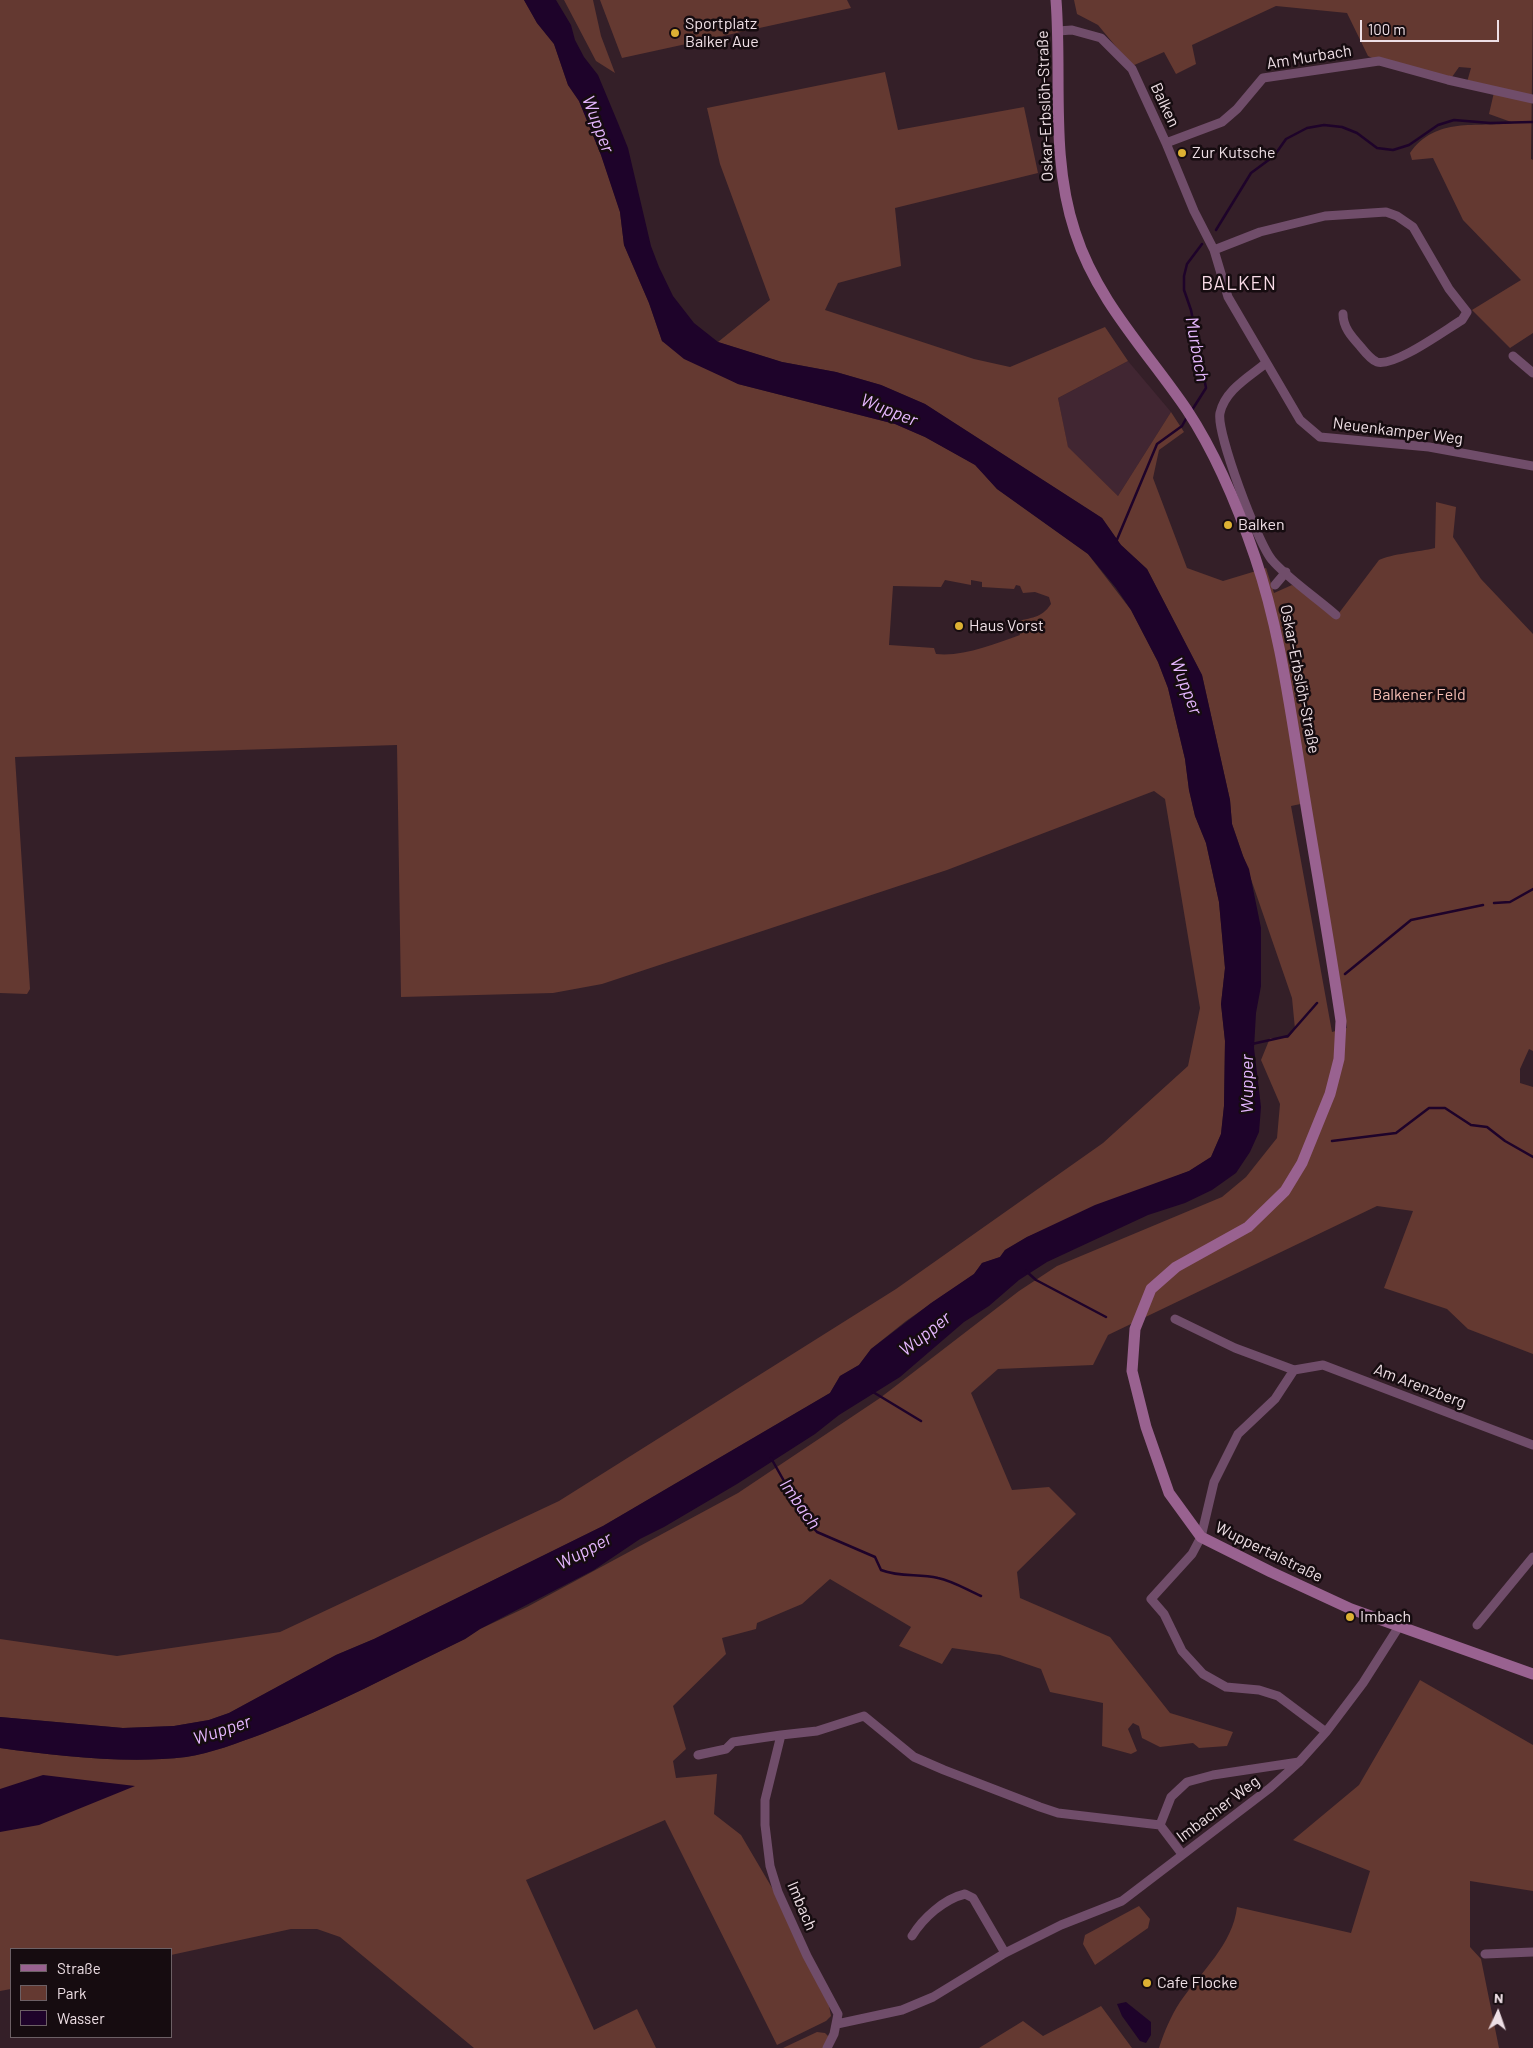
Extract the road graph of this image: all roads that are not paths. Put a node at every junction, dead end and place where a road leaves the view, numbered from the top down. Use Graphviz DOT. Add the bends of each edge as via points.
graph roads {
  1 [pos="1056,0"];
  2 [pos="1058,31"];
  3 [pos="1533,99"];
  4 [pos="1166,143"];
  5 [pos="1214,250"];
  6 [pos="1343,314"];
  7 [pos="1514,356"];
  8 [pos="1266,364"];
  9 [pos="1533,373"];
  10 [pos="1533,466"];
  11 [pos="1286,572"];
  12 [pos="1275,585"];
  13 [pos="1336,615"];
  14 [pos="1175,1319"];
  15 [pos="1135,1329"];
  16 [pos="1294,1370"];
  17 [pos="1533,1446"];
  18 [pos="1201,1537"];
  19 [pos="1533,1557"];
  20 [pos="1477,1625"];
  21 [pos="1398,1628"];
  22 [pos="1533,1674"];
  23 [pos="1326,1732"];
  24 [pos="781,1735"];
  25 [pos="698,1755"];
  26 [pos="1299,1762"];
  27 [pos="1160,1825"];
  28 [pos="1182,1854"];
  29 [pos="912,1936"];
  30 [pos="1533,1952"];
  31 [pos="1005,1953"];
  32 [pos="1485,1954"];
  33 [pos="837,2024"];
  34 [pos="827,2048"];
  1 -- 2 [label="main road, Oskar-Erbslöh-Straße"];
  2 -- 4 [label="street, Balken" via="1072,30 1101,38 1132,69"];
  2 -- 15 [label="main road, Oskar-Erbslöh-Straße" via="1063,183 1087,265 1107,302 1194,422 1223,478 1255,558 1274,625 1341,1021 1337,1068 1330,1094 1302,1163 1285,1191 1248,1227 1161,1278 1151,1289"];
  3 -- 4 [label="street, Am Murbach" via="1379,61 1262,78 1222,122"];
  4 -- 5 [label="street, Balken"];
  5 -- 6 [label="street" via="1260,232 1325,216 1386,212 1413,227 1467,312 1462,320 1384,362 1375,362 1356,342 1343,324"];
  5 -- 8 [label="street, Balken" via="1228,297"];
  7 -- 9 [label="street"];
  8 -- 10 [label="street, Neuenkamper Weg" via="1299,419 1320,437 1428,447"];
  8 -- 11 [label="street" via="1228,394 1220,414 1222,434 1242,495 1268,555"];
  11 -- 12 [label="street"];
  11 -- 13 [label="street"];
  14 -- 16 [label="street" via="1235,1348"];
  15 -- 18 [label="main road, Wuppertalstraße" via="1132,1371 1146,1428 1169,1492"];
  16 -- 17 [label="street, Am Arenzberg" via="1323,1365"];
  16 -- 18 [label="street" via="1275,1399 1238,1434 1214,1482"];
  18 -- 21 [label="main road, Wuppertalstraße" via="1321,1596"];
  18 -- 23 [label="street" via="1192,1554 1151,1599 1164,1614 1182,1651 1203,1674 1226,1687 1260,1690 1278,1696"];
  19 -- 20 [label="street"];
  21 -- 22 [label="main road, Wuppertalstraße"];
  21 -- 23 [label="street, Imbacher Weg"];
  23 -- 26 [label="street, Imbacher Weg"];
  24 -- 25 [label="street" via="733,1742 726,1748"];
  24 -- 27 [label="street" via="817,1731 864,1716 914,1757 1040,1807 1058,1813"];
  24 -- 33 [label="street, Imbach" via="765,1800 770,1866 807,1956 838,2014"];
  26 -- 27 [label="street" via="1187,1782 1171,1797"];
  26 -- 28 [label="street, Imbacher Weg" via="1270,1788"];
  27 -- 28 [label="street"];
  28 -- 31 [label="street, Imbacher Weg" via="1122,1901 1061,1925"];
  29 -- 31 [label="street" via="921,1921 965,1894 973,1898"];
  30 -- 32 [label="street"];
  31 -- 33 [label="street, Imbacher Weg" via="926,2000 902,2010"];
  33 -- 34 [label="street"];
}
